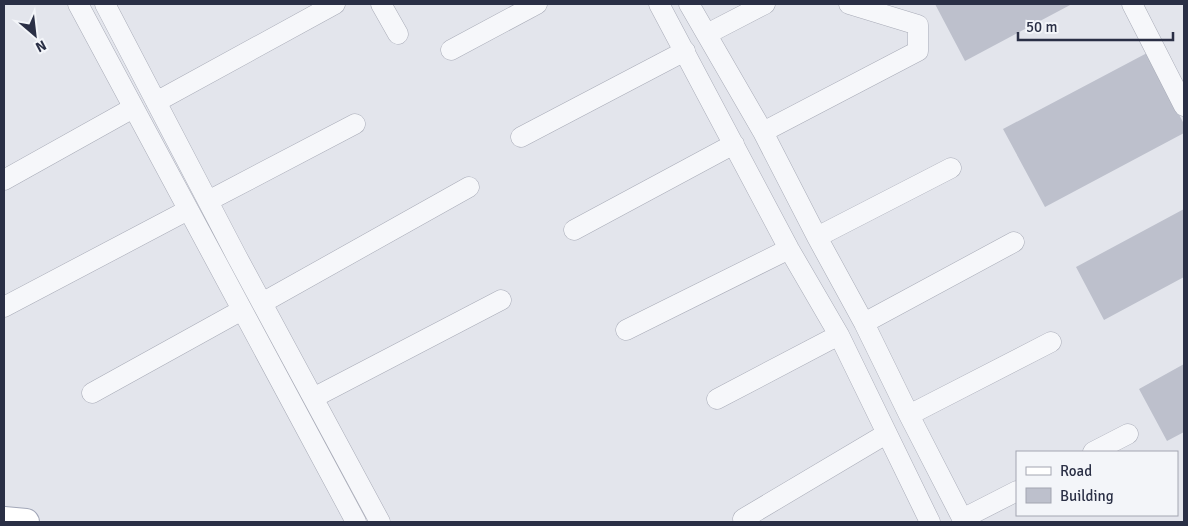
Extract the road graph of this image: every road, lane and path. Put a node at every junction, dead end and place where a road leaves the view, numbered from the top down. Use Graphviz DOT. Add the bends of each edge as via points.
graph roads {
  1 [pos="78,4"];
  2 [pos="105,4"];
  3 [pos="335,4"];
  4 [pos="381,4"];
  5 [pos="537,4"];
  6 [pos="659,4"];
  7 [pos="689,4"];
  8 [pos="765,4"];
  9 [pos="848,4"];
  10 [pos="1132,4"];
  11 [pos="398,34"];
  12 [pos="706,34"];
  13 [pos="451,50"];
  14 [pos="685,51"];
  15 [pos="732,81"];
  16 [pos="707,94"];
  17 [pos="156,102"];
  18 [pos="1184,106"];
  19 [pos="133,108"];
  20 [pos="355,124"];
  21 [pos="763,132"];
  22 [pos="521,137"];
  23 [pos="734,144"];
  24 [pos="951,168"];
  25 [pos="4,180"];
  26 [pos="469,187"];
  27 [pos="208,201"];
  28 [pos="188,210"];
  29 [pos="574,230"];
  30 [pos="817,237"];
  31 [pos="1014,242"];
  32 [pos="789,249"];
  33 [pos="236,255"];
  34 [pos="218,265"];
  35 [pos="841,280"];
  36 [pos="816,295"];
  37 [pos="501,300"];
  38 [pos="262,303"];
  39 [pos="4,308"];
  40 [pos="242,310"];
  41 [pos="864,323"];
  42 [pos="626,330"];
  43 [pos="839,335"];
  44 [pos="1051,342"];
  45 [pos="92,393"];
  46 [pos="313,398"];
  47 [pos="717,399"];
  48 [pos="909,415"];
  49 [pos="886,434"];
  50 [pos="1128,434"];
  51 [pos="1095,451"];
  52 [pos="938,473"];
  53 [pos="913,487"];
  54 [pos="1016,492"];
  55 [pos="743,519"];
  56 [pos="4,520"];
  57 [pos="963,521"];
  58 [pos="26,522"];
  59 [pos="356,522"];
  60 [pos="380,522"];
  61 [pos="930,522"];
  1 -- 19 [label="street"];
  2 -- 17 [label="street"];
  3 -- 17 [label="street"];
  4 -- 11 [label="street"];
  5 -- 13 [label="street"];
  6 -- 14 [label="street"];
  7 -- 12 [label="street"];
  8 -- 12 [label="street"];
  9 -- 21 [label="street" via="918,25 918,51"];
  10 -- 18 [label="street"];
  12 -- 15 [label="street"];
  14 -- 16 [label="street"];
  14 -- 22 [label="street"];
  15 -- 16 [label="street"];
  15 -- 21 [label="street"];
  16 -- 23 [label="street"];
  17 -- 27 [label="street"];
  19 -- 25 [label="street"];
  19 -- 28 [label="street"];
  20 -- 27 [label="street"];
  21 -- 30 [label="street"];
  23 -- 29 [label="street"];
  23 -- 32 [label="street"];
  24 -- 30 [label="street"];
  26 -- 38 [label="street"];
  27 -- 33 [label="street"];
  28 -- 34 [label="street"];
  28 -- 39 [label="street"];
  30 -- 35 [label="street"];
  31 -- 41 [label="street"];
  32 -- 36 [label="street"];
  32 -- 42 [label="street"];
  33 -- 34 [label="street"];
  33 -- 38 [label="street"];
  34 -- 40 [label="street"];
  35 -- 36 [label="street"];
  35 -- 41 [label="street"];
  36 -- 43 [label="street"];
  37 -- 46 [label="street"];
  38 -- 46 [label="street"];
  40 -- 45 [label="street"];
  40 -- 59 [label="street"];
  41 -- 48 [label="street"];
  43 -- 47 [label="street"];
  43 -- 49 [label="street"];
  44 -- 48 [label="street"];
  46 -- 60 [label="street"];
  48 -- 52 [label="street"];
  49 -- 53 [label="street"];
  49 -- 55 [label="street"];
  50 -- 51 [label="street"];
  52 -- 53 [label="street"];
  52 -- 57 [label="street"];
  53 -- 61 [label="street"];
  54 -- 57 [label="street"];
  56 -- 58 [label="main road"];
}
